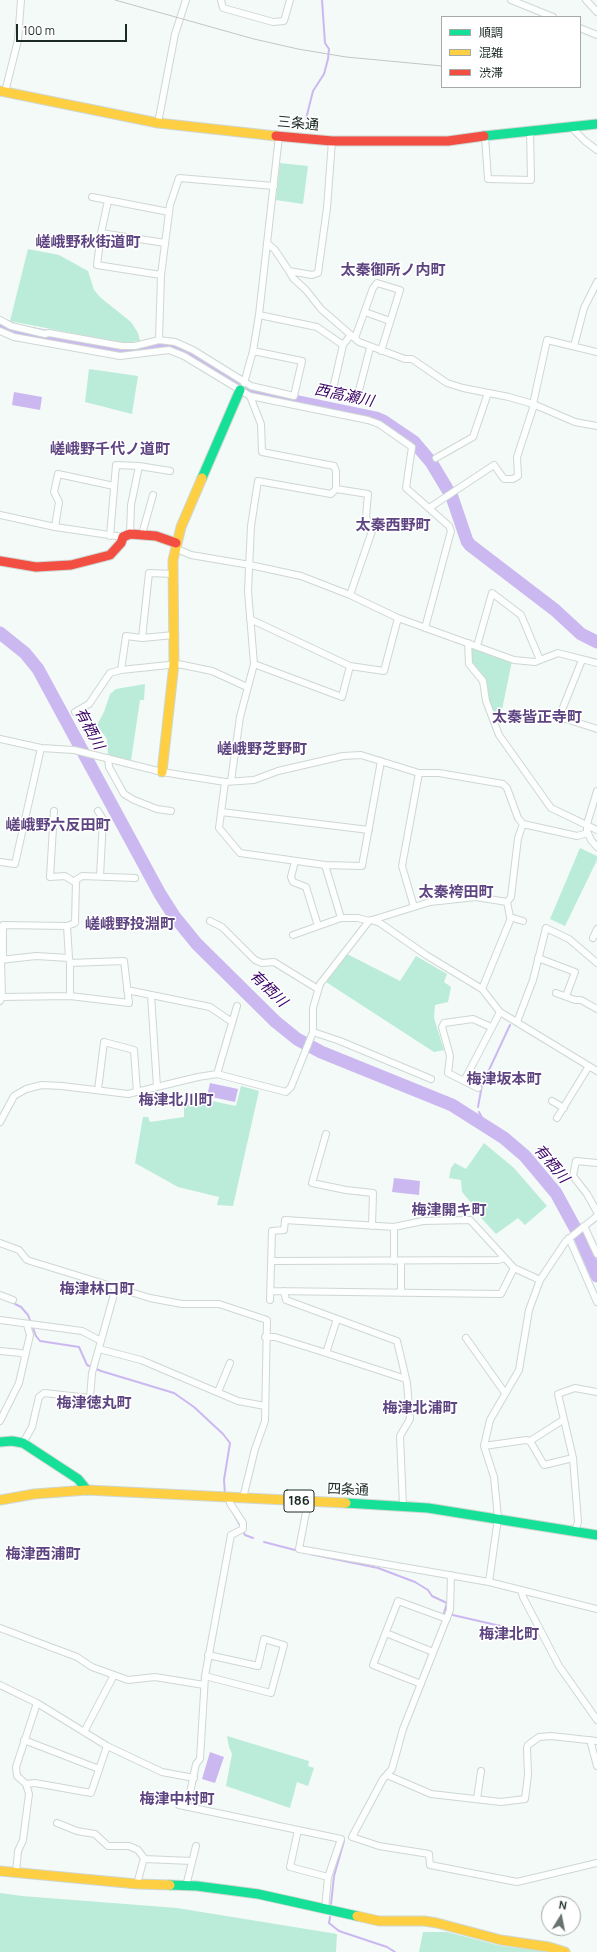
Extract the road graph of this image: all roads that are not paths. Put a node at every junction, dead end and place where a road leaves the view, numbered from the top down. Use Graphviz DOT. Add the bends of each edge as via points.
graph roads {
  1 [pos="21,0"];
  2 [pos="186,0"];
  3 [pos="221,0"];
  4 [pos="290,0"];
  5 [pos="511,0"];
  6 [pos="586,0"];
  7 [pos="597,12"];
  8 [pos="551,16"];
  9 [pos="581,28"];
  10 [pos="597,35"];
  11 [pos="2,91"];
  12 [pos="158,123"];
  13 [pos="597,124"];
  14 [pos="571,127"];
  15 [pos="530,130"];
  16 [pos="279,136"];
  17 [pos="485,137"];
  18 [pos="332,141"];
  19 [pos="597,150"];
  20 [pos="274,186"];
  21 [pos="92,197"];
  22 [pos="108,201"];
  23 [pos="169,212"];
  24 [pos="101,233"];
  25 [pos="165,243"];
  26 [pos="267,243"];
  27 [pos="289,271"];
  28 [pos="161,275"];
  29 [pos="597,284"];
  30 [pos="365,312"];
  31 [pos="259,314"];
  32 [pos="0,320"];
  33 [pos="390,321"];
  34 [pos="0,331"];
  35 [pos="49,333"];
  36 [pos="353,337"];
  37 [pos="159,340"];
  38 [pos="48,343"];
  39 [pos="343,345"];
  40 [pos="135,346"];
  41 [pos="574,346"];
  42 [pos="370,348"];
  43 [pos="193,350"];
  44 [pos="253,351"];
  45 [pos="380,351"];
  46 [pos="597,352"];
  47 [pos="135,355"];
  48 [pos="188,358"];
  49 [pos="245,381"];
  50 [pos="240,390"];
  51 [pos="488,393"];
  52 [pos="250,396"];
  53 [pos="533,404"];
  54 [pos="597,426"];
  55 [pos="436,458"];
  56 [pos="139,466"];
  57 [pos="170,471"];
  58 [pos="114,486"];
  59 [pos="336,489"];
  60 [pos="152,495"];
  61 [pos="429,508"];
  62 [pos="0,515"];
  63 [pos="55,527"];
  64 [pos="142,534"];
  65 [pos="110,536"];
  66 [pos="126,536"];
  67 [pos="175,546"];
  68 [pos="0,561"];
  69 [pos="250,565"];
  70 [pos="173,574"];
  71 [pos="350,595"];
  72 [pos="398,618"];
  73 [pos="250,619"];
  74 [pos="426,628"];
  75 [pos="174,635"];
  76 [pos="142,638"];
  77 [pos="468,643"];
  78 [pos="477,646"];
  79 [pos="540,660"];
  80 [pos="582,660"];
  81 [pos="597,663"];
  82 [pos="174,664"];
  83 [pos="254,664"];
  84 [pos="350,666"];
  85 [pos="121,670"];
  86 [pos="247,687"];
  87 [pos="75,712"];
  88 [pos="597,730"];
  89 [pos="0,739"];
  90 [pos="41,748"];
  91 [pos="108,758"];
  92 [pos="380,762"];
  93 [pos="162,772"];
  94 [pos="419,773"];
  95 [pos="228,782"];
  96 [pos="597,791"];
  97 [pos="171,810"];
  98 [pos="54,811"];
  99 [pos="98,811"];
  100 [pos="222,812"];
  101 [pos="523,824"];
  102 [pos="587,824"];
  103 [pos="369,830"];
  104 [pos="597,830"];
  105 [pos="588,833"];
  106 [pos="597,847"];
  107 [pos="295,861"];
  108 [pos="0,862"];
  109 [pos="325,865"];
  110 [pos="100,876"];
  111 [pos="135,878"];
  112 [pos="76,883"];
  113 [pos="507,902"];
  114 [pos="414,907"];
  115 [pos="341,918"];
  116 [pos="511,918"];
  117 [pos="370,920"];
  118 [pos="210,921"];
  119 [pos="523,921"];
  120 [pos="67,926"];
  121 [pos="318,926"];
  122 [pos="597,929"];
  123 [pos="293,935"];
  124 [pos="593,938"];
  125 [pos="538,958"];
  126 [pos="1,960"];
  127 [pos="69,961"];
  128 [pos="597,963"];
  129 [pos="318,989"];
  130 [pos="127,990"];
  131 [pos="482,990"];
  132 [pos="556,993"];
  133 [pos="151,995"];
  134 [pos="70,996"];
  135 [pos="566,996"];
  136 [pos="1,999"];
  137 [pos="237,1006"];
  138 [pos="597,1009"];
  139 [pos="500,1012"];
  140 [pos="232,1022"];
  141 [pos="517,1022"];
  142 [pos="492,1027"];
  143 [pos="312,1035"];
  144 [pos="589,1066"];
  145 [pos="597,1071"];
  146 [pos="217,1074"];
  147 [pos="431,1079"];
  148 [pos="464,1081"];
  149 [pos="157,1087"];
  150 [pos="478,1088"];
  151 [pos="98,1090"];
  152 [pos="138,1092"];
  153 [pos="552,1101"];
  154 [pos="564,1108"];
  155 [pos="557,1118"];
  156 [pos="0,1122"];
  157 [pos="326,1134"];
  158 [pos="597,1163"];
  159 [pos="597,1212"];
  160 [pos="597,1216"];
  161 [pos="372,1226"];
  162 [pos="582,1226"];
  163 [pos="394,1227"];
  164 [pos="570,1238"];
  165 [pos="0,1243"];
  166 [pos="597,1254"];
  167 [pos="505,1258"];
  168 [pos="272,1261"];
  169 [pos="394,1261"];
  170 [pos="401,1261"];
  171 [pos="514,1268"];
  172 [pos="540,1280"];
  173 [pos="116,1287"];
  174 [pos="271,1291"];
  175 [pos="284,1291"];
  176 [pos="401,1293"];
  177 [pos="0,1295"];
  178 [pos="13,1300"];
  179 [pos="270,1300"];
  180 [pos="597,1302"];
  181 [pos="337,1319"];
  182 [pos="0,1320"];
  183 [pos="27,1324"];
  184 [pos="266,1337"];
  185 [pos="466,1338"];
  186 [pos="101,1340"];
  187 [pos="99,1348"];
  188 [pos="0,1351"];
  189 [pos="326,1352"];
  190 [pos="25,1355"];
  191 [pos="230,1363"];
  192 [pos="406,1380"];
  193 [pos="218,1392"];
  194 [pos="597,1392"];
  195 [pos="505,1393"];
  196 [pos="265,1406"];
  197 [pos="563,1420"];
  198 [pos="0,1421"];
  199 [pos="530,1441"];
  200 [pos="0,1442"];
  201 [pos="23,1443"];
  202 [pos="484,1446"];
  203 [pos="573,1458"];
  204 [pos="87,1490"];
  205 [pos="229,1497"];
  206 [pos="243,1498"];
  207 [pos="0,1500"];
  208 [pos="308,1502"];
  209 [pos="403,1506"];
  210 [pos="498,1518"];
  211 [pos="575,1531"];
  212 [pos="597,1535"];
  213 [pos="451,1575"];
  214 [pos="490,1582"];
  215 [pos="520,1590"];
  216 [pos="597,1610"];
  217 [pos="446,1619"];
  218 [pos="0,1628"];
  219 [pos="386,1632"];
  220 [pos="433,1652"];
  221 [pos="208,1655"];
  222 [pos="114,1675"];
  223 [pos="204,1676"];
  224 [pos="420,1684"];
  225 [pos="0,1685"];
  226 [pos="204,1685"];
  227 [pos="37,1702"];
  228 [pos="597,1720"];
  229 [pos="84,1732"];
  230 [pos="24,1740"];
  231 [pos="590,1740"];
  232 [pos="597,1741"];
  233 [pos="107,1746"];
  234 [pos="597,1766"];
  235 [pos="99,1769"];
  236 [pos="481,1771"];
  237 [pos="387,1775"];
  238 [pos="194,1778"];
  239 [pos="26,1784"];
  240 [pos="477,1799"];
  241 [pos="179,1805"];
  242 [pos="187,1807"];
  243 [pos="57,1823"];
  244 [pos="298,1830"];
  245 [pos="196,1846"];
  246 [pos="144,1859"];
  247 [pos="192,1861"];
  248 [pos="597,1863"];
  249 [pos="0,1872"];
  250 [pos="16,1874"];
  251 [pos="328,1877"];
  252 [pos="137,1884"];
  253 [pos="186,1886"];
  254 [pos="325,1909"];
  255 [pos="565,1952"];
  1 -- 11 [label="street" via="18,40"];
  2 -- 12 [label="street" via="175,34"];
  3 -- 4 [label="street" via="223,8 273,22 284,21"];
  5 -- 8 [label="street"];
  6 -- 7 [label="street"];
  9 -- 10 [label="street"];
  11 -- 12 [label="main road, 三条通"];
  12 -- 16 [label="main road, 三条通"];
  13 -- 14 [label="main road, 三条通"];
  14 -- 15 [label="main road, 三条通"];
  14 -- 19 [label="street"];
  15 -- 17 [label="main road, 三条通"];
  15 -- 17 [label="street" via="531,180 488,179"];
  16 -- 18 [label="main road, 三条通"];
  16 -- 20 [label="street"];
  17 -- 18 [label="main road, 三条通" via="443,141"];
  18 -- 27 [label="street" via="327,208 318,273 312,275"];
  20 -- 23 [label="street" via="179,178"];
  20 -- 26 [label="street"];
  21 -- 22 [label="street"];
  22 -- 23 [label="street"];
  22 -- 24 [label="street"];
  23 -- 25 [label="street"];
  24 -- 25 [label="street"];
  24 -- 28 [label="street" via="96,265"];
  25 -- 28 [label="street"];
  26 -- 27 [label="street"];
  26 -- 31 [label="street"];
  27 -- 36 [label="street" via="321,309"];
  28 -- 37 [label="street"];
  29 -- 41 [label="street" via="584,308"];
  30 -- 33 [label="street"];
  30 -- 33 [label="street" via="377,283 400,290"];
  30 -- 36 [label="street"];
  31 -- 39 [label="street" via="317,327"];
  31 -- 44 [label="street"];
  32 -- 35 [label="street" via="11,326"];
  33 -- 45 [label="street"];
  34 -- 38 [label="street"];
  35 -- 38 [label="street"];
  35 -- 40 [label="street"];
  36 -- 39 [label="street"];
  36 -- 42 [label="street"];
  37 -- 40 [label="street"];
  37 -- 43 [label="street" via="175,342"];
  38 -- 47 [label="street" via="120,356"];
  39 -- 42 [label="street" via="332,393 357,398"];
  40 -- 47 [label="street"];
  41 -- 46 [label="street"];
  41 -- 53 [label="street" via="547,340"];
  42 -- 45 [label="street"];
  43 -- 48 [label="street"];
  43 -- 49 [label="street"];
  44 -- 49 [label="street"];
  44 -- 49 [label="street" via="302,361 294,396 258,388"];
  45 -- 51 [label="street" via="405,360 412,359 447,382"];
  47 -- 48 [label="street" via="169,350"];
  48 -- 50 [label="street"];
  49 -- 50 [label="street"];
  50 -- 52 [label="street"];
  50 -- 67 [label="main road"];
  51 -- 53 [label="street"];
  51 -- 55 [label="street" via="473,437"];
  52 -- 59 [label="street" via="261,424 262,452 334,466"];
  52 -- 61 [label="street" via="380,424 412,447 406,488"];
  53 -- 54 [label="street" via="575,422"];
  53 -- 61 [label="street" via="517,457 518,476 504,479 494,465"];
  56 -- 57 [label="street"];
  56 -- 58 [label="street" via="116,465"];
  56 -- 66 [label="street"];
  58 -- 63 [label="street" via="58,474 54,492 60,502"];
  58 -- 65 [label="street"];
  59 -- 69 [label="street" via="330,494 258,482 251,526"];
  59 -- 71 [label="street" via="368,494 366,517 372,531"];
  60 -- 64 [label="street"];
  61 -- 74 [label="street" via="449,526 451,531"];
  62 -- 63 [label="street"];
  63 -- 65 [label="street"];
  64 -- 66 [label="main road"];
  64 -- 67 [label="main road"];
  65 -- 66 [label="street"];
  66 -- 68 [label="main road" via="110,555 71,565 36,567"];
  67 -- 69 [label="street" via="191,555"];
  67 -- 70 [label="main road"];
  69 -- 71 [label="street" via="301,576"];
  69 -- 73 [label="street"];
  70 -- 75 [label="main road"];
  70 -- 76 [label="street" via="150,573"];
  71 -- 72 [label="street"];
  72 -- 74 [label="street"];
  72 -- 84 [label="street" via="384,671"];
  73 -- 83 [label="street"];
  73 -- 84 [label="street"];
  74 -- 77 [label="street"];
  75 -- 76 [label="street"];
  75 -- 82 [label="main road"];
  76 -- 85 [label="street" via="126,636"];
  77 -- 78 [label="street"];
  77 -- 102 [label="street" via="470,664 483,680 486,701 500,735 551,808"];
  78 -- 79 [label="street" via="514,660"];
  78 -- 79 [label="street" via="492,593 521,615"];
  79 -- 80 [label="street" via="558,653"];
  80 -- 81 [label="street"];
  80 -- 88 [label="street" via="562,710 563,718"];
  82 -- 85 [label="street"];
  82 -- 86 [label="street" via="212,671"];
  82 -- 93 [label="main road"];
  83 -- 84 [label="street" via="342,697"];
  83 -- 86 [label="street"];
  85 -- 87 [label="street" via="110,673 89,704"];
  86 -- 95 [label="street"];
  89 -- 90 [label="street"];
  90 -- 91 [label="street" via="74,750"];
  90 -- 108 [label="street" via="15,864"];
  91 -- 93 [label="street"];
  91 -- 97 [label="street" via="109,767 124,794 157,809"];
  92 -- 94 [label="street"];
  92 -- 95 [label="street" via="361,755 343,756 278,771 254,780"];
  92 -- 103 [label="street"];
  93 -- 95 [label="street"];
  94 -- 101 [label="street" via="439,773 503,784"];
  94 -- 114 [label="street" via="402,866"];
  95 -- 100 [label="street"];
  96 -- 102 [label="street"];
  98 -- 112 [label="street" via="50,877 65,876"];
  99 -- 110 [label="street" via="103,819"];
  100 -- 103 [label="street"];
  100 -- 107 [label="street" via="220,828 240,854"];
  101 -- 105 [label="street" via="577,836"];
  101 -- 113 [label="street" via="518,838 511,897"];
  102 -- 104 [label="street"];
  102 -- 105 [label="street"];
  103 -- 109 [label="street" via="362,866"];
  105 -- 106 [label="street"];
  107 -- 109 [label="street"];
  107 -- 121 [label="street" via="292,877 294,882 306,887"];
  109 -- 115 [label="street"];
  110 -- 111 [label="street"];
  110 -- 112 [label="street" via="82,876"];
  112 -- 120 [label="street" via="75,922"];
  113 -- 114 [label="street" via="476,897 430,902"];
  113 -- 116 [label="street"];
  114 -- 117 [label="street"];
  115 -- 117 [label="street"];
  115 -- 121 [label="street"];
  116 -- 119 [label="street"];
  116 -- 131 [label="street"];
  117 -- 129 [label="street"];
  117 -- 131 [label="street" via="380,923 414,948"];
  118 -- 129 [label="street" via="222,927 255,960 262,963 274,962"];
  120 -- 126 [label="street" via="3,925"];
  120 -- 127 [label="street"];
  121 -- 123 [label="street"];
  122 -- 124 [label="street"];
  125 -- 128 [label="street" via="546,928 568,940"];
  125 -- 135 [label="street" via="575,972"];
  125 -- 141 [label="street"];
  126 -- 127 [label="street" via="36,956"];
  126 -- 136 [label="street"];
  127 -- 130 [label="street" via="124,961"];
  127 -- 134 [label="street"];
  129 -- 143 [label="street" via="313,1008"];
  130 -- 133 [label="street"];
  130 -- 134 [label="street" via="129,1003"];
  131 -- 139 [label="street"];
  132 -- 135 [label="street"];
  133 -- 140 [label="street" via="210,1007"];
  133 -- 149 [label="street"];
  134 -- 136 [label="street"];
  135 -- 138 [label="street" via="581,1000"];
  137 -- 140 [label="street"];
  139 -- 141 [label="street"];
  139 -- 142 [label="street"];
  140 -- 146 [label="street"];
  141 -- 144 [label="street"];
  142 -- 148 [label="street"];
  142 -- 148 [label="street" via="473,1019 444,1022 442,1027 450,1056 448,1073"];
  143 -- 146 [label="street" via="286,1092"];
  143 -- 147 [label="street" via="340,1041"];
  144 -- 145 [label="street"];
  144 -- 154 [label="street"];
  146 -- 149 [label="street" via="198,1076"];
  148 -- 150 [label="street"];
  149 -- 152 [label="street"];
  151 -- 152 [label="street" via="128,1094"];
  151 -- 152 [label="street" via="104,1042 134,1050"];
  151 -- 156 [label="street" via="42,1085 26,1089 14,1096"];
  153 -- 154 [label="street"];
  154 -- 155 [label="street"];
  157 -- 161 [label="street" via="312,1183 373,1193"];
  158 -- 159 [label="street" via="576,1161 573,1176"];
  160 -- 162 [label="street"];
  161 -- 163 [label="street"];
  161 -- 168 [label="street" via="285,1220 284,1230 272,1231"];
  162 -- 164 [label="street"];
  162 -- 166 [label="street"];
  163 -- 167 [label="street" via="423,1221 470,1220"];
  163 -- 169 [label="street"];
  164 -- 172 [label="street"];
  164 -- 180 [label="street"];
  165 -- 173 [label="street" via="19,1250 28,1260"];
  167 -- 170 [label="street"];
  167 -- 171 [label="street"];
  168 -- 169 [label="street"];
  168 -- 174 [label="street"];
  169 -- 170 [label="street"];
  170 -- 176 [label="street"];
  171 -- 172 [label="street"];
  171 -- 176 [label="street" via="501,1294"];
  172 -- 195 [label="street" via="529,1310 519,1370"];
  173 -- 184 [label="street" via="150,1298 182,1304 219,1304 267,1320"];
  173 -- 186 [label="street"];
  174 -- 175 [label="street"];
  174 -- 179 [label="street"];
  175 -- 176 [label="street"];
  175 -- 181 [label="street" via="286,1300"];
  177 -- 178 [label="street"];
  181 -- 189 [label="street"];
  181 -- 192 [label="street" via="397,1341"];
  182 -- 183 [label="street"];
  183 -- 186 [label="street" via="82,1331"];
  183 -- 190 [label="street" via="30,1335"];
  184 -- 189 [label="street" via="275,1337"];
  184 -- 196 [label="street"];
  185 -- 195 [label="street"];
  186 -- 187 [label="street"];
  187 -- 193 [label="street" via="141,1360"];
  187 -- 201 [label="street" via="92,1373 90,1398 44,1393 39,1397 32,1427"];
  188 -- 190 [label="street"];
  189 -- 192 [label="street"];
  190 -- 198 [label="street" via="19,1383"];
  191 -- 193 [label="street"];
  192 -- 209 [label="street" via="410,1419 400,1436"];
  193 -- 196 [label="street" via="238,1401"];
  194 -- 197 [label="street" via="575,1388 558,1394"];
  195 -- 202 [label="street" via="490,1420"];
  196 -- 206 [label="street" via="265,1421"];
  197 -- 199 [label="street"];
  197 -- 203 [label="street"];
  199 -- 202 [label="street"];
  199 -- 203 [label="street" via="544,1465"];
  200 -- 201 [label="main road"];
  201 -- 204 [label="main road" via="78,1479"];
  202 -- 210 [label="street" via="494,1477"];
  203 -- 211 [label="street" via="578,1522"];
  204 -- 205 [label="main road, 四条通 / 186"];
  204 -- 207 [label="main road, 四条通 / 186" via="34,1494"];
  205 -- 206 [label="main road, 四条通 / 186"];
  205 -- 221 [label="street" via="243,1523 243,1529 231,1535"];
  206 -- 208 [label="main road, 四条通 / 186"];
  208 -- 209 [label="main road, 四条通 / 186"];
  208 -- 213 [label="street" via="299,1548"];
  209 -- 210 [label="main road, 四条通 / 186"];
  210 -- 211 [label="main road, 四条通 / 186"];
  210 -- 214 [label="street"];
  211 -- 212 [label="main road, 四条通 / 186"];
  213 -- 214 [label="street"];
  213 -- 217 [label="street" via="450,1610"];
  214 -- 215 [label="street"];
  215 -- 216 [label="street"];
  215 -- 228 [label="street" via="559,1666"];
  217 -- 219 [label="street" via="398,1600"];
  217 -- 220 [label="street"];
  218 -- 222 [label="street" via="77,1656 92,1667"];
  219 -- 220 [label="street"];
  219 -- 224 [label="street" via="372,1665"];
  220 -- 224 [label="street"];
  221 -- 223 [label="street"];
  221 -- 223 [label="street" via="258,1666 264,1639 284,1645 271,1693"];
  222 -- 226 [label="street" via="128,1680 155,1677"];
  222 -- 229 [label="street"];
  223 -- 226 [label="street"];
  224 -- 237 [label="street" via="403,1729 392,1769"];
  225 -- 227 [label="street"];
  226 -- 238 [label="street" via="200,1758 196,1764"];
  227 -- 229 [label="street"];
  227 -- 230 [label="street"];
  229 -- 233 [label="street"];
  230 -- 235 [label="street"];
  230 -- 239 [label="street" via="16,1767 17,1776"];
  231 -- 232 [label="street"];
  231 -- 234 [label="street"];
  231 -- 240 [label="street" via="539,1737 527,1748 528,1775 525,1799 501,1802"];
  233 -- 235 [label="street"];
  233 -- 238 [label="street" via="162,1772"];
  235 -- 239 [label="street" via="91,1793 35,1783"];
  236 -- 240 [label="street"];
  237 -- 240 [label="street" via="431,1794"];
  237 -- 248 [label="street" via="352,1837 379,1846 430,1854 430,1865 517,1882"];
  238 -- 242 [label="street"];
  239 -- 250 [label="street" via="29,1794"];
  241 -- 242 [label="street"];
  242 -- 244 [label="street"];
  243 -- 246 [label="street" via="77,1831 95,1834 108,1846 129,1846 138,1850"];
  244 -- 251 [label="street" via="290,1867"];
  244 -- 251 [label="street" via="341,1839"];
  245 -- 247 [label="street"];
  246 -- 247 [label="street"];
  246 -- 252 [label="street"];
  247 -- 253 [label="street"];
  249 -- 250 [label="main road"];
  250 -- 252 [label="main road"];
  251 -- 254 [label="street"];
  252 -- 253 [label="main road"];
  253 -- 254 [label="main road" via="258,1894"];
  254 -- 255 [label="main road" via="385,1922 437,1923 500,1940 549,1947"];
}
